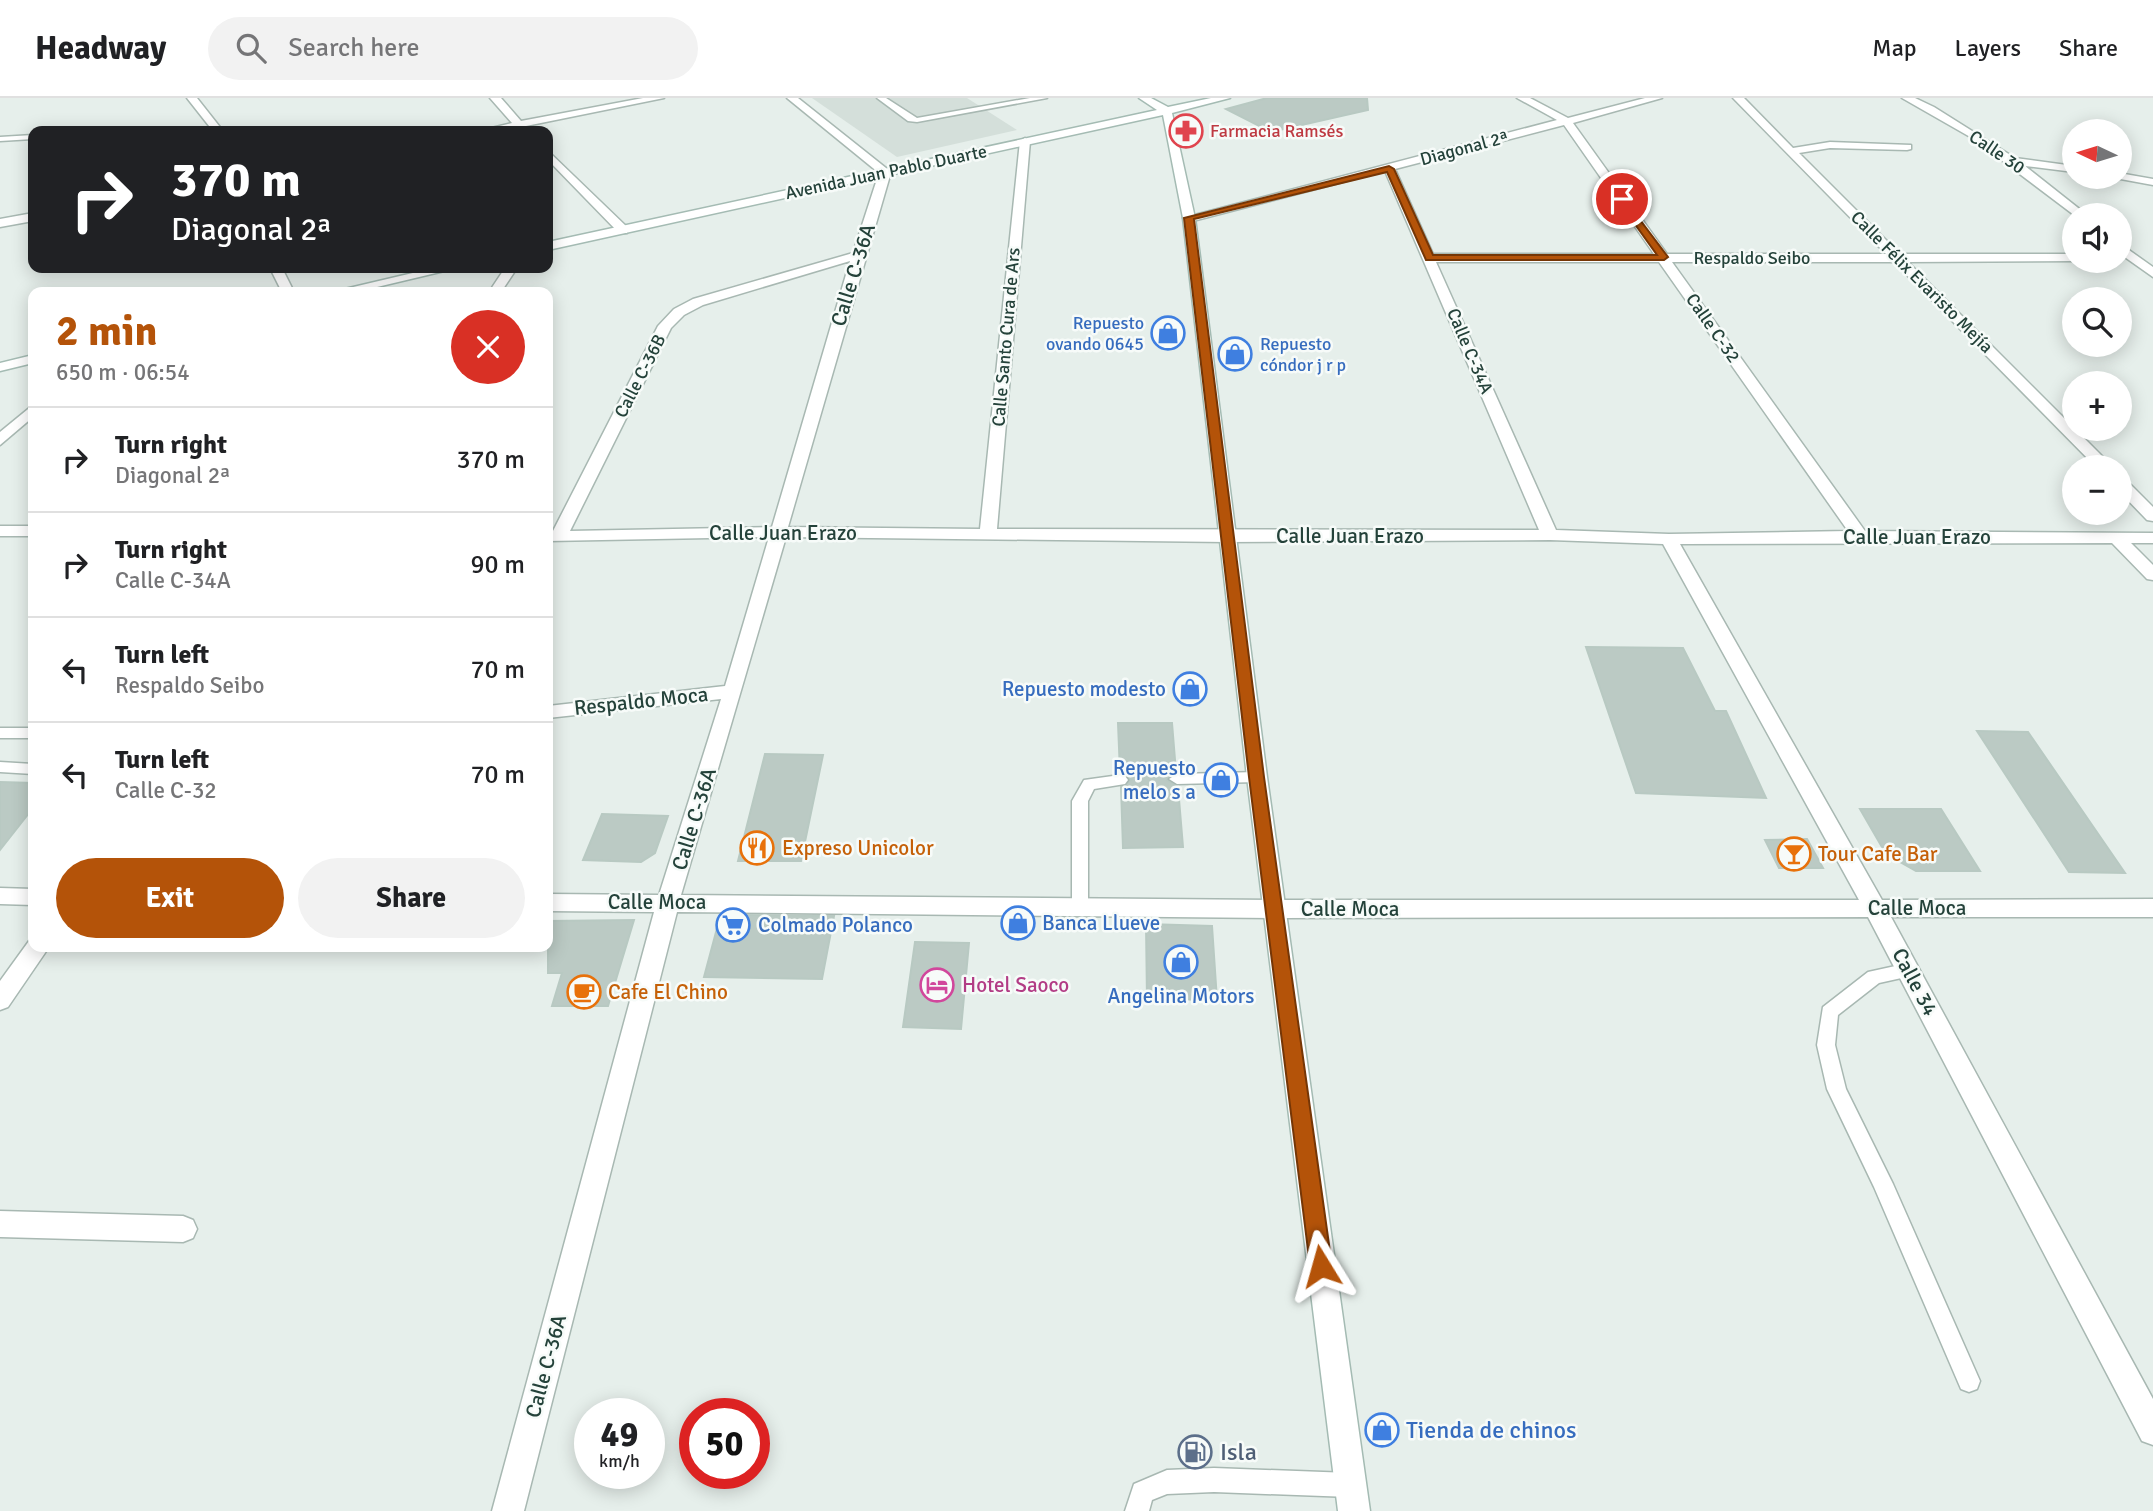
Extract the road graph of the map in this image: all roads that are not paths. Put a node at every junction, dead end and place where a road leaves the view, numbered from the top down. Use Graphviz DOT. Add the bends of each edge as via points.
graph roads {
  1 [pos="192,98"];
  2 [pos="495,98"];
  3 [pos="659,98"];
  4 [pos="792,98"];
  5 [pos="881,98"];
  6 [pos="1043,98"];
  7 [pos="1144,98"];
  8 [pos="1225,98"];
  9 [pos="1522,98"];
  10 [pos="1654,98"];
  11 [pos="1738,98"];
  12 [pos="1908,98"];
  13 [pos="1167,111"];
  14 [pos="1566,121"];
  15 [pos="214,126"];
  16 [pos="520,126"];
  17 [pos="531,126"];
  18 [pos="28,137"];
  19 [pos="0,139"];
  20 [pos="1025,142"];
  21 [pos="1907,147"];
  22 [pos="1792,150"];
  23 [pos="553,159"];
  24 [pos="2014,161"];
  25 [pos="2062,167"];
  26 [pos="1389,169"];
  27 [pos="885,172"];
  28 [pos="2132,178"];
  29 [pos="2153,182"];
  30 [pos="2066,203"];
  31 [pos="28,218"];
  32 [pos="1189,218"];
  33 [pos="0,223"];
  34 [pos="623,230"];
  35 [pos="553,245"];
  36 [pos="858,255"];
  37 [pos="1664,257"];
  38 [pos="1430,258"];
  39 [pos="1897,258"];
  40 [pos="2062,258"];
  41 [pos="2134,258"];
  42 [pos="428,273"];
  43 [pos="2153,273"];
  44 [pos="362,287"];
  45 [pos="28,360"];
  46 [pos="0,366"];
  47 [pos="28,414"];
  48 [pos="0,440"];
  49 [pos="2093,455"];
  50 [pos="2132,495"];
  51 [pos="2153,516"];
  52 [pos="0,531"];
  53 [pos="28,531"];
  54 [pos="778,532"];
  55 [pos="988,533"];
  56 [pos="1550,535"];
  57 [pos="553,536"];
  58 [pos="1860,536"];
  59 [pos="1227,537"];
  60 [pos="2153,538"];
  61 [pos="1669,539"];
  62 [pos="2118,539"];
  63 [pos="2153,575"];
  64 [pos="733,691"];
  65 [pos="553,711"];
  66 [pos="0,733"];
  67 [pos="28,733"];
  68 [pos="0,767"];
  69 [pos="28,769"];
  70 [pos="1256,777"];
  71 [pos="1177,779"];
  72 [pos="1121,780"];
  73 [pos="0,896"];
  74 [pos="28,897"];
  75 [pos="553,902"];
  76 [pos="668,902"];
  77 [pos="1080,907"];
  78 [pos="1875,908"];
  79 [pos="2153,908"];
  80 [pos="1274,909"];
  81 [pos="34,952"];
  82 [pos="1909,970"];
  83 [pos="0,1000"];
  84 [pos="0,1224"];
  85 [pos="183,1229"];
  86 [pos="1969,1381"];
  87 [pos="2153,1430"];
  88 [pos="1350,1486"];
  89 [pos="508,1511"];
  90 [pos="1137,1511"];
  91 [pos="1353,1511"];
  1 -- 15 [label="street"];
  2 -- 16 [label="street"];
  3 -- 17 [label="street"];
  4 -- 27 [label="street"];
  5 -- 6 [label="lane" via="917,120"];
  7 -- 13 [label="street"];
  8 -- 13 [label="street, Avenida Juan Pablo Duarte"];
  9 -- 14 [label="street"];
  10 -- 14 [label="street, Diagonal 2ª"];
  11 -- 22 [label="street, Calle Félix Evaristo Mejía"];
  12 -- 24 [label="street, Calle 30"];
  13 -- 20 [label="street, Avenida Juan Pablo Duarte"];
  13 -- 32 [label="street"];
  14 -- 26 [label="street, Diagonal 2ª"];
  14 -- 37 [label="street, Calle C-32"];
  18 -- 19 [label="lane"];
  20 -- 27 [label="street, Avenida Juan Pablo Duarte"];
  20 -- 55 [label="street, Calle Santo Cura de Ars"];
  21 -- 22 [label="street" via="1830,145"];
  22 -- 39 [label="street, Calle Félix Evaristo Mejía"];
  23 -- 34 [label="street"];
  24 -- 25 [label="street"];
  24 -- 30 [label="street, Calle 30"];
  26 -- 32 [label="street, Diagonal 2ª"];
  26 -- 38 [label="street, Calle C-34A"];
  27 -- 34 [label="street, Avenida Juan Pablo Duarte"];
  27 -- 36 [label="street, Calle C-36A"];
  28 -- 29 [label="street"];
  31 -- 33 [label="street"];
  32 -- 59 [label="street"];
  34 -- 35 [label="street, Avenida Juan Pablo Duarte"];
  36 -- 54 [label="street, Calle C-36A"];
  36 -- 57 [label="street, Calle C-36B" via="698,302 679,312 665,326"];
  37 -- 38 [label="street, Respaldo Seibo"];
  37 -- 39 [label="street, Respaldo Seibo"];
  37 -- 58 [label="street, Calle C-32"];
  38 -- 56 [label="street, Calle C-34A"];
  39 -- 40 [label="street, Respaldo Seibo"];
  39 -- 49 [label="street, Calle Félix Evaristo Mejía"];
  41 -- 43 [label="street"];
  42 -- 44 [label="street"];
  45 -- 46 [label="street"];
  47 -- 48 [label="street"];
  50 -- 51 [label="street"];
  52 -- 53 [label="street"];
  54 -- 55 [label="street, Calle Juan Erazo"];
  54 -- 57 [label="street, Calle Juan Erazo"];
  54 -- 64 [label="street, Calle C-36A"];
  55 -- 59 [label="street, Calle Juan Erazo"];
  56 -- 59 [label="street, Calle Juan Erazo"];
  56 -- 61 [label="street, Calle Juan Erazo"];
  58 -- 61 [label="street, Calle Juan Erazo"];
  58 -- 62 [label="street, Calle Juan Erazo"];
  59 -- 70 [label="street"];
  60 -- 62 [label="street, Calle Juan Erazo"];
  61 -- 78 [label="street, Calle 34"];
  62 -- 63 [label="street"];
  64 -- 65 [label="street, Respaldo Moca"];
  64 -- 76 [label="street, Calle C-36A"];
  66 -- 67 [label="lane"];
  68 -- 69 [label="lane"];
  70 -- 71 [label="lane"];
  70 -- 80 [label="street"];
  72 -- 77 [label="lane" via="1089,784 1080,801"];
  73 -- 74 [label="street"];
  75 -- 76 [label="street, Calle Moca"];
  76 -- 77 [label="street, Calle Moca"];
  76 -- 89 [label="street, Calle C-36A"];
  77 -- 80 [label="street, Calle Moca"];
  78 -- 79 [label="street, Calle Moca"];
  78 -- 80 [label="street, Calle Moca"];
  78 -- 82 [label="street, Calle 34"];
  80 -- 88 [label="street"];
  81 -- 83 [label="street"];
  82 -- 86 [label="lane" via="1874,977 1829,1013 1826,1045 1837,1089"];
  82 -- 87 [label="street, Calle 34"];
  84 -- 85 [label="street"];
  88 -- 90 [label="lane" via="1167,1482 1142,1492"];
  88 -- 91 [label="street"];
}
